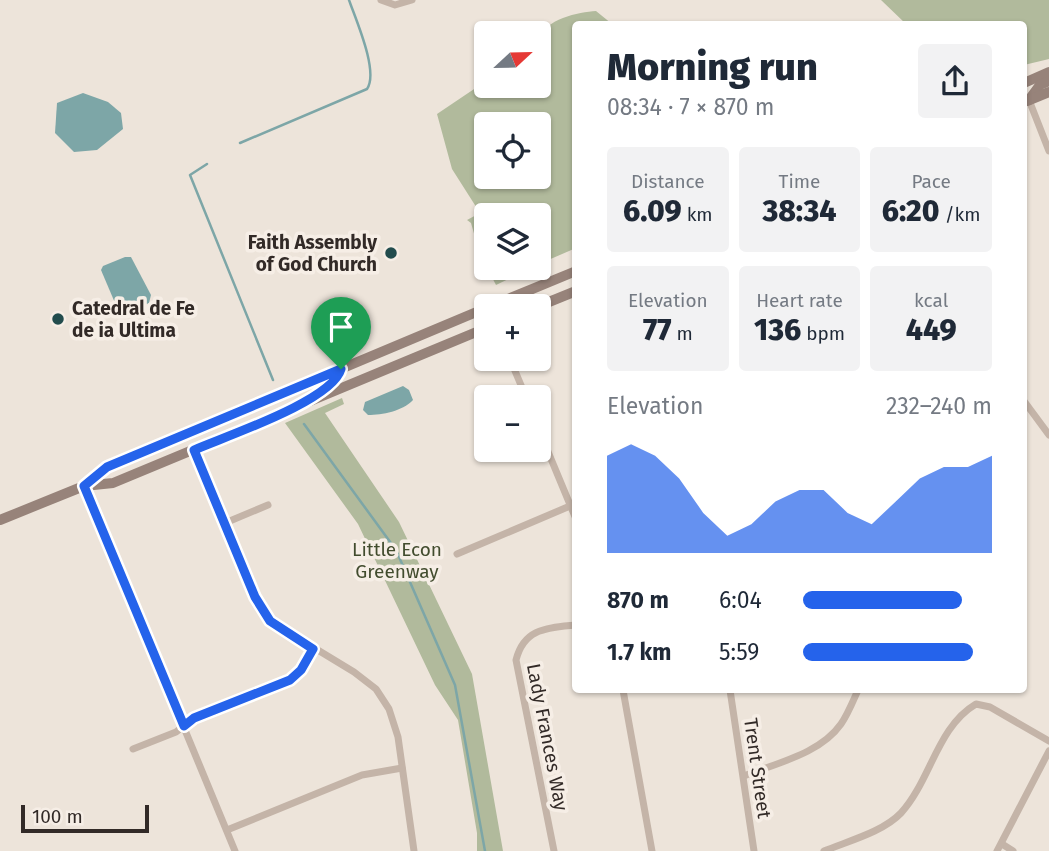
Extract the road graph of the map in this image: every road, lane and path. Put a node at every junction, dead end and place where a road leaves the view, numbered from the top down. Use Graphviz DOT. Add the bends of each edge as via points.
graph roads {
  1 [pos="412,0"];
  2 [pos="385,2"];
  3 [pos="1049,72"];
  4 [pos="1027,82"];
  5 [pos="1049,82"];
  6 [pos="1049,92"];
  7 [pos="1027,100"];
  8 [pos="1027,101"];
  9 [pos="1027,103"];
  10 [pos="1049,151"];
  11 [pos="572,273"];
  12 [pos="572,293"];
  13 [pos="520,294"];
  14 [pos="551,301"];
  15 [pos="474,313"];
  16 [pos="474,333"];
  17 [pos="341,369"];
  18 [pos="308,402"];
  19 [pos="1027,404"];
  20 [pos="1031,409"];
  21 [pos="1027,412"];
  22 [pos="1049,435"];
  23 [pos="194,450"];
  24 [pos="551,459"];
  25 [pos="84,486"];
  26 [pos="268,505"];
  27 [pos="570,506"];
  28 [pos="572,510"];
  29 [pos="0,520"];
  30 [pos="225,523"];
  31 [pos="457,554"];
  32 [pos="572,625"];
  33 [pos="313,649"];
  34 [pos="624,693"];
  35 [pos="730,693"];
  36 [pos="856,693"];
  37 [pos="184,726"];
  38 [pos="1049,741"];
  39 [pos="133,749"];
  40 [pos="1049,751"];
  41 [pos="402,768"];
  42 [pos="744,776"];
  43 [pos="227,830"];
  44 [pos="1000,848"];
  45 [pos="235,851"];
  46 [pos="414,851"];
  47 [pos="554,851"];
  48 [pos="652,851"];
  49 [pos="754,851"];
  50 [pos="824,851"];
  51 [pos="1013,851"];
  1 -- 2 [label="street" via="402,5"];
  3 -- 4 [label="main road"];
  5 -- 7 [label="main road"];
  6 -- 8 [label="main road"];
  9 -- 10 [label="street"];
  11 -- 13 [label="main road"];
  12 -- 14 [label="main road"];
  15 -- 17 [label="main road"];
  16 -- 18 [label="main road"];
  17 -- 18 [label="main road" via="335,381"];
  17 -- 25 [label="main road" via="107,467"];
  18 -- 23 [label="main road"];
  19 -- 20 [label="street"];
  20 -- 21 [label="street"];
  20 -- 22 [label="street"];
  23 -- 25 [label="main road" via="113,483"];
  23 -- 30 [label="street"];
  24 -- 27 [label="street"];
  25 -- 29 [label="main road"];
  25 -- 37 [label="street"];
  26 -- 30 [label="street"];
  27 -- 28 [label="street"];
  27 -- 31 [label="street"];
  30 -- 33 [label="street" via="255,597 270,621"];
  32 -- 47 [label="street, Lady Frances Way" via="531,634 520,644 516,660"];
  33 -- 37 [label="street" via="290,680"];
  33 -- 41 [label="street" via="376,689 395,727"];
  34 -- 48 [label="street"];
  35 -- 42 [label="street, Trent Street"];
  36 -- 42 [label="street" via="840,725 826,740"];
  37 -- 39 [label="street"];
  37 -- 43 [label="street"];
  38 -- 50 [label="street" via="990,707 975,704 955,719 915,795 899,815"];
  40 -- 44 [label="street"];
  41 -- 43 [label="street" via="362,775"];
  41 -- 46 [label="street"];
  42 -- 49 [label="street, Trent Street"];
  43 -- 45 [label="street"];
  44 -- 51 [label="street"];
}
